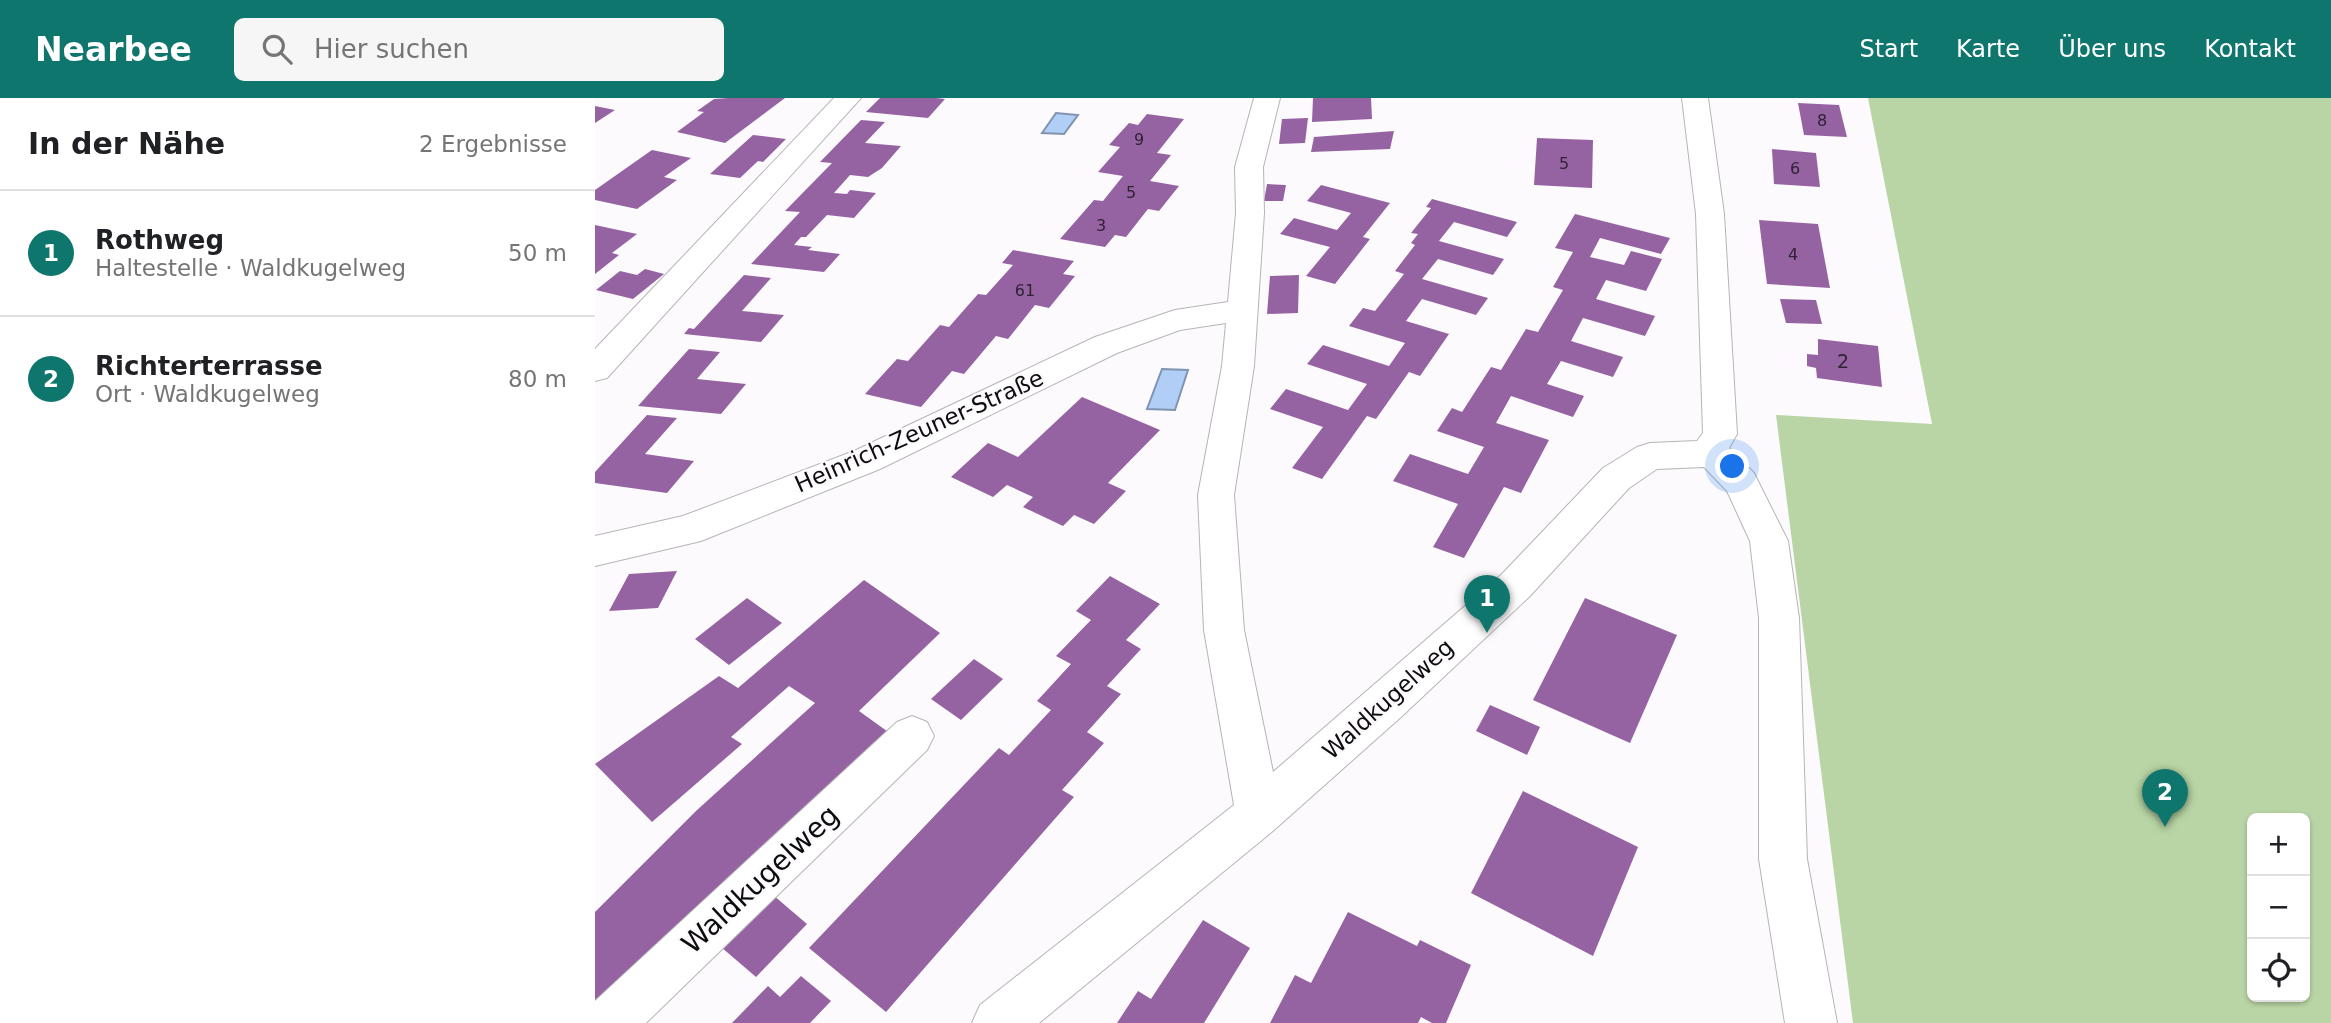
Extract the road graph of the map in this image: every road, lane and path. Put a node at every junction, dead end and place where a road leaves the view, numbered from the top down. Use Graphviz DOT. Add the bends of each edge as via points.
graph roads {
  1 [pos="848,98"];
  2 [pos="1267,98"];
  3 [pos="1695,98"];
  4 [pos="1241,310"];
  5 [pos="595,370"];
  6 [pos="1707,454"];
  7 [pos="595,551"];
  8 [pos="912,736"];
  9 [pos="1258,814"];
  10 [pos="608,1023"];
  11 [pos="999,1023"];
  12 [pos="1811,1023"];
  1 -- 5 [label="street"];
  2 -- 4 [label="street" via="1249,167 1250,213"];
  3 -- 6 [label="street" via="1710,214 1720,434"];
  4 -- 7 [label="street, Heinrich-Zeuner-Straße" via="1175,320 1106,345 867,460 688,530"];
  4 -- 9 [label="street" via="1238,366 1216,495 1224,630"];
  6 -- 9 [label="street, Waldkugelweg" via="1650,456 1616,478 1516,585"];
  6 -- 12 [label="street" via="1741,483 1769,541 1779,618 1783,859"];
  8 -- 10 [label="street, Waldkugelweg"];
  9 -- 11 [label="street, Waldkugelweg"];
}
